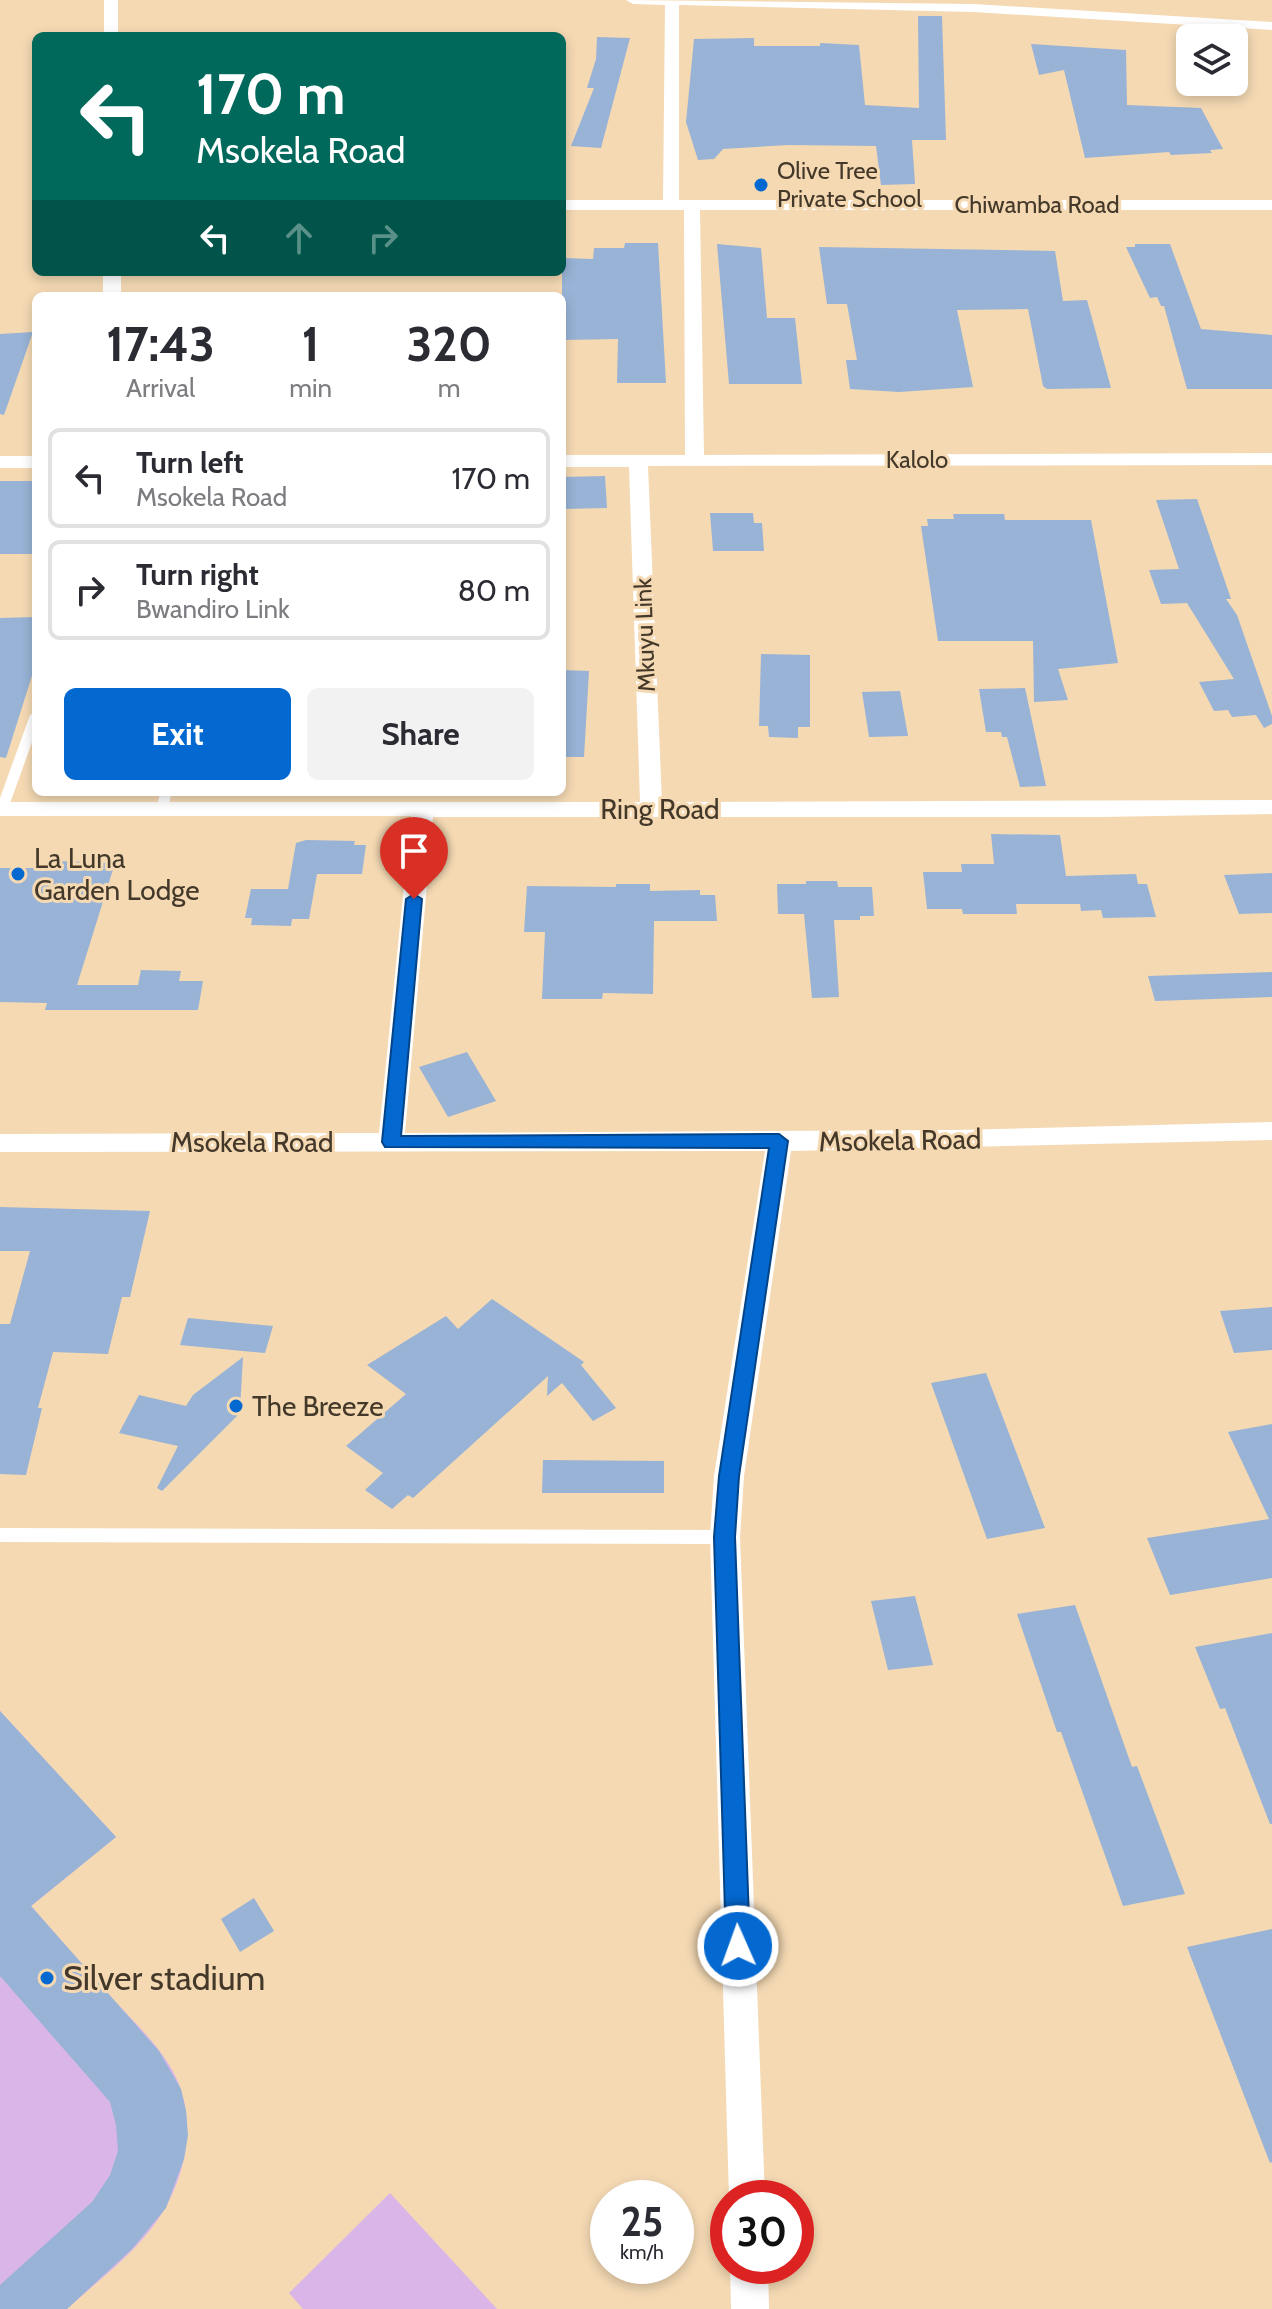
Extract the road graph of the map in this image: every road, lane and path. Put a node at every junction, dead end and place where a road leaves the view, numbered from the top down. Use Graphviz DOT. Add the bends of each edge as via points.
graph roads {
  1 [pos="111,0"];
  2 [pos="633,0"];
  3 [pos="672,1"];
  4 [pos="1272,26"];
  5 [pos="111,32"];
  6 [pos="671,204"];
  7 [pos="692,204"];
  8 [pos="566,205"];
  9 [pos="1272,205"];
  10 [pos="1272,459"];
  11 [pos="695,460"];
  12 [pos="566,461"];
  13 [pos="638,461"];
  14 [pos="0,462"];
  15 [pos="32,462"];
  16 [pos="32,726"];
  17 [pos="165,800"];
  18 [pos="1272,807"];
  19 [pos="423,808"];
  20 [pos="651,808"];
  21 [pos="1,809"];
  22 [pos="1272,1131"];
  23 [pos="779,1141"];
  24 [pos="391,1142"];
  25 [pos="0,1143"];
  26 [pos="0,1535"];
  27 [pos="725,1537"];
  28 [pos="746,2180"];
  29 [pos="749,2284"];
  30 [pos="750,2309"];
  1 -- 5 [label="street"];
  2 -- 3 [label="street"];
  3 -- 4 [label="street" via="973,8"];
  3 -- 6 [label="street"];
  6 -- 7 [label="street, Chiwamba Road"];
  6 -- 8 [label="street, Chiwamba Road"];
  7 -- 9 [label="street, Chiwamba Road"];
  7 -- 11 [label="street"];
  10 -- 11 [label="street, Kalolo"];
  11 -- 13 [label="street, Kalolo"];
  12 -- 13 [label="street, Kalolo"];
  13 -- 20 [label="street, Mkuyu Link"];
  14 -- 15 [label="street"];
  16 -- 21 [label="lane"];
  17 -- 19 [label="street, Ring Road"];
  17 -- 21 [label="street, Ring Road"];
  18 -- 20 [label="street, Ring Road"];
  19 -- 20 [label="street, Ring Road"];
  19 -- 24 [label="street"];
  22 -- 23 [label="street, Msokela Road"];
  23 -- 24 [label="street, Msokela Road"];
  23 -- 27 [label="street" via="729,1476"];
  24 -- 25 [label="street, Msokela Road"];
  26 -- 27 [label="lane"];
  27 -- 28 [label="street"];
  29 -- 30 [label="street"];
}
